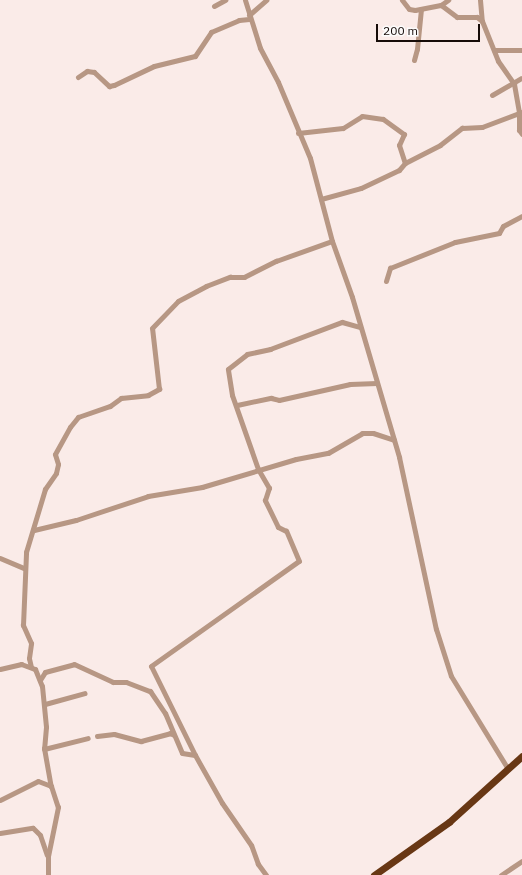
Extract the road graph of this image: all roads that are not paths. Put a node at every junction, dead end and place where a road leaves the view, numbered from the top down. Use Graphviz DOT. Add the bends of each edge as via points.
graph roads {
  1 [pos="225,0"];
  2 [pos="245,0"];
  3 [pos="266,0"];
  4 [pos="402,0"];
  5 [pos="448,0"];
  6 [pos="480,0"];
  7 [pos="441,5"];
  8 [pos="214,6"];
  9 [pos="421,9"];
  10 [pos="249,17"];
  11 [pos="482,21"];
  12 [pos="494,50"];
  13 [pos="522,50"];
  14 [pos="414,60"];
  15 [pos="78,76"];
  16 [pos="522,78"];
  17 [pos="514,84"];
  18 [pos="492,95"];
  19 [pos="521,112"];
  20 [pos="298,133"];
  21 [pos="522,134"];
  22 [pos="405,163"];
  23 [pos="321,199"];
  24 [pos="522,216"];
  25 [pos="332,241"];
  26 [pos="386,282"];
  27 [pos="359,327"];
  28 [pos="376,383"];
  29 [pos="237,405"];
  30 [pos="394,440"];
  31 [pos="258,469"];
  32 [pos="34,530"];
  33 [pos="0,558"];
  34 [pos="24,568"];
  35 [pos="31,667"];
  36 [pos="0,669"];
  37 [pos="40,680"];
  38 [pos="85,693"];
  39 [pos="45,704"];
  40 [pos="174,735"];
  41 [pos="97,736"];
  42 [pos="88,738"];
  43 [pos="44,749"];
  44 [pos="195,755"];
  45 [pos="522,756"];
  46 [pos="508,769"];
  47 [pos="51,786"];
  48 [pos="0,800"];
  49 [pos="0,833"];
  50 [pos="48,856"];
  51 [pos="522,861"];
  52 [pos="48,875"];
  53 [pos="266,875"];
  54 [pos="374,875"];
  55 [pos="501,875"];
  1 -- 8 [label="street"];
  2 -- 10 [label="street"];
  3 -- 10 [label="street"];
  4 -- 9 [label="street" via="409,9"];
  5 -- 7 [label="street"];
  6 -- 11 [label="street"];
  7 -- 9 [label="street"];
  7 -- 11 [label="street" via="457,17 477,17"];
  9 -- 14 [label="street" via="418,49"];
  10 -- 15 [label="street" via="210,32 195,56 154,66 114,85 109,86 94,72 87,71"];
  10 -- 20 [label="street"];
  11 -- 12 [label="street"];
  12 -- 13 [label="street"];
  12 -- 17 [label="street" via="503,71"];
  16 -- 17 [label="street"];
  17 -- 18 [label="street"];
  17 -- 19 [label="street"];
  19 -- 21 [label="street" via="519,130"];
  19 -- 22 [label="street" via="482,127 462,128 440,145"];
  20 -- 22 [label="street" via="343,128 362,116 383,119 404,134 399,145"];
  20 -- 23 [label="street" via="310,158"];
  22 -- 23 [label="street" via="399,170 361,188"];
  23 -- 25 [label="street"];
  24 -- 26 [label="street" via="504,226 499,233 455,242 390,268"];
  25 -- 27 [label="street"];
  25 -- 32 [label="street" via="276,260 244,276 230,277 206,286 170,308 152,328 159,389 148,395 121,398 110,406 78,417 55,454 58,464 56,473 45,489"];
  27 -- 28 [label="street"];
  27 -- 29 [label="street" via="342,322 270,349 247,354 228,369 232,395"];
  28 -- 29 [label="street" via="350,384 279,400 271,398"];
  28 -- 30 [label="street"];
  29 -- 31 [label="street"];
  30 -- 31 [label="street" via="374,433 362,433 328,453"];
  30 -- 46 [label="street" via="436,629 451,676"];
  31 -- 32 [label="street" via="202,487 148,496 76,520"];
  31 -- 44 [label="street" via="269,488 265,500 278,527 286,531 299,561 294,567 151,666"];
  32 -- 34 [label="street"];
  33 -- 34 [label="street"];
  34 -- 35 [label="street" via="23,625 31,643"];
  35 -- 36 [label="street" via="21,664"];
  35 -- 37 [label="street" via="35,669"];
  37 -- 39 [label="street"];
  37 -- 40 [label="street" via="45,672 74,664 113,682 126,682 150,691 165,713"];
  38 -- 39 [label="street"];
  39 -- 43 [label="street"];
  40 -- 41 [label="street" via="170,733 141,741 114,734"];
  40 -- 44 [label="street" via="182,752"];
  42 -- 43 [label="street"];
  43 -- 47 [label="street"];
  44 -- 53 [label="street" via="222,803 251,845 258,864"];
  45 -- 46 [label="highway"];
  46 -- 54 [label="highway" via="449,822"];
  47 -- 48 [label="street" via="38,782"];
  47 -- 50 [label="street" via="58,807"];
  49 -- 50 [label="street" via="33,828 40,835"];
  50 -- 52 [label="street"];
  51 -- 55 [label="street"];
}
